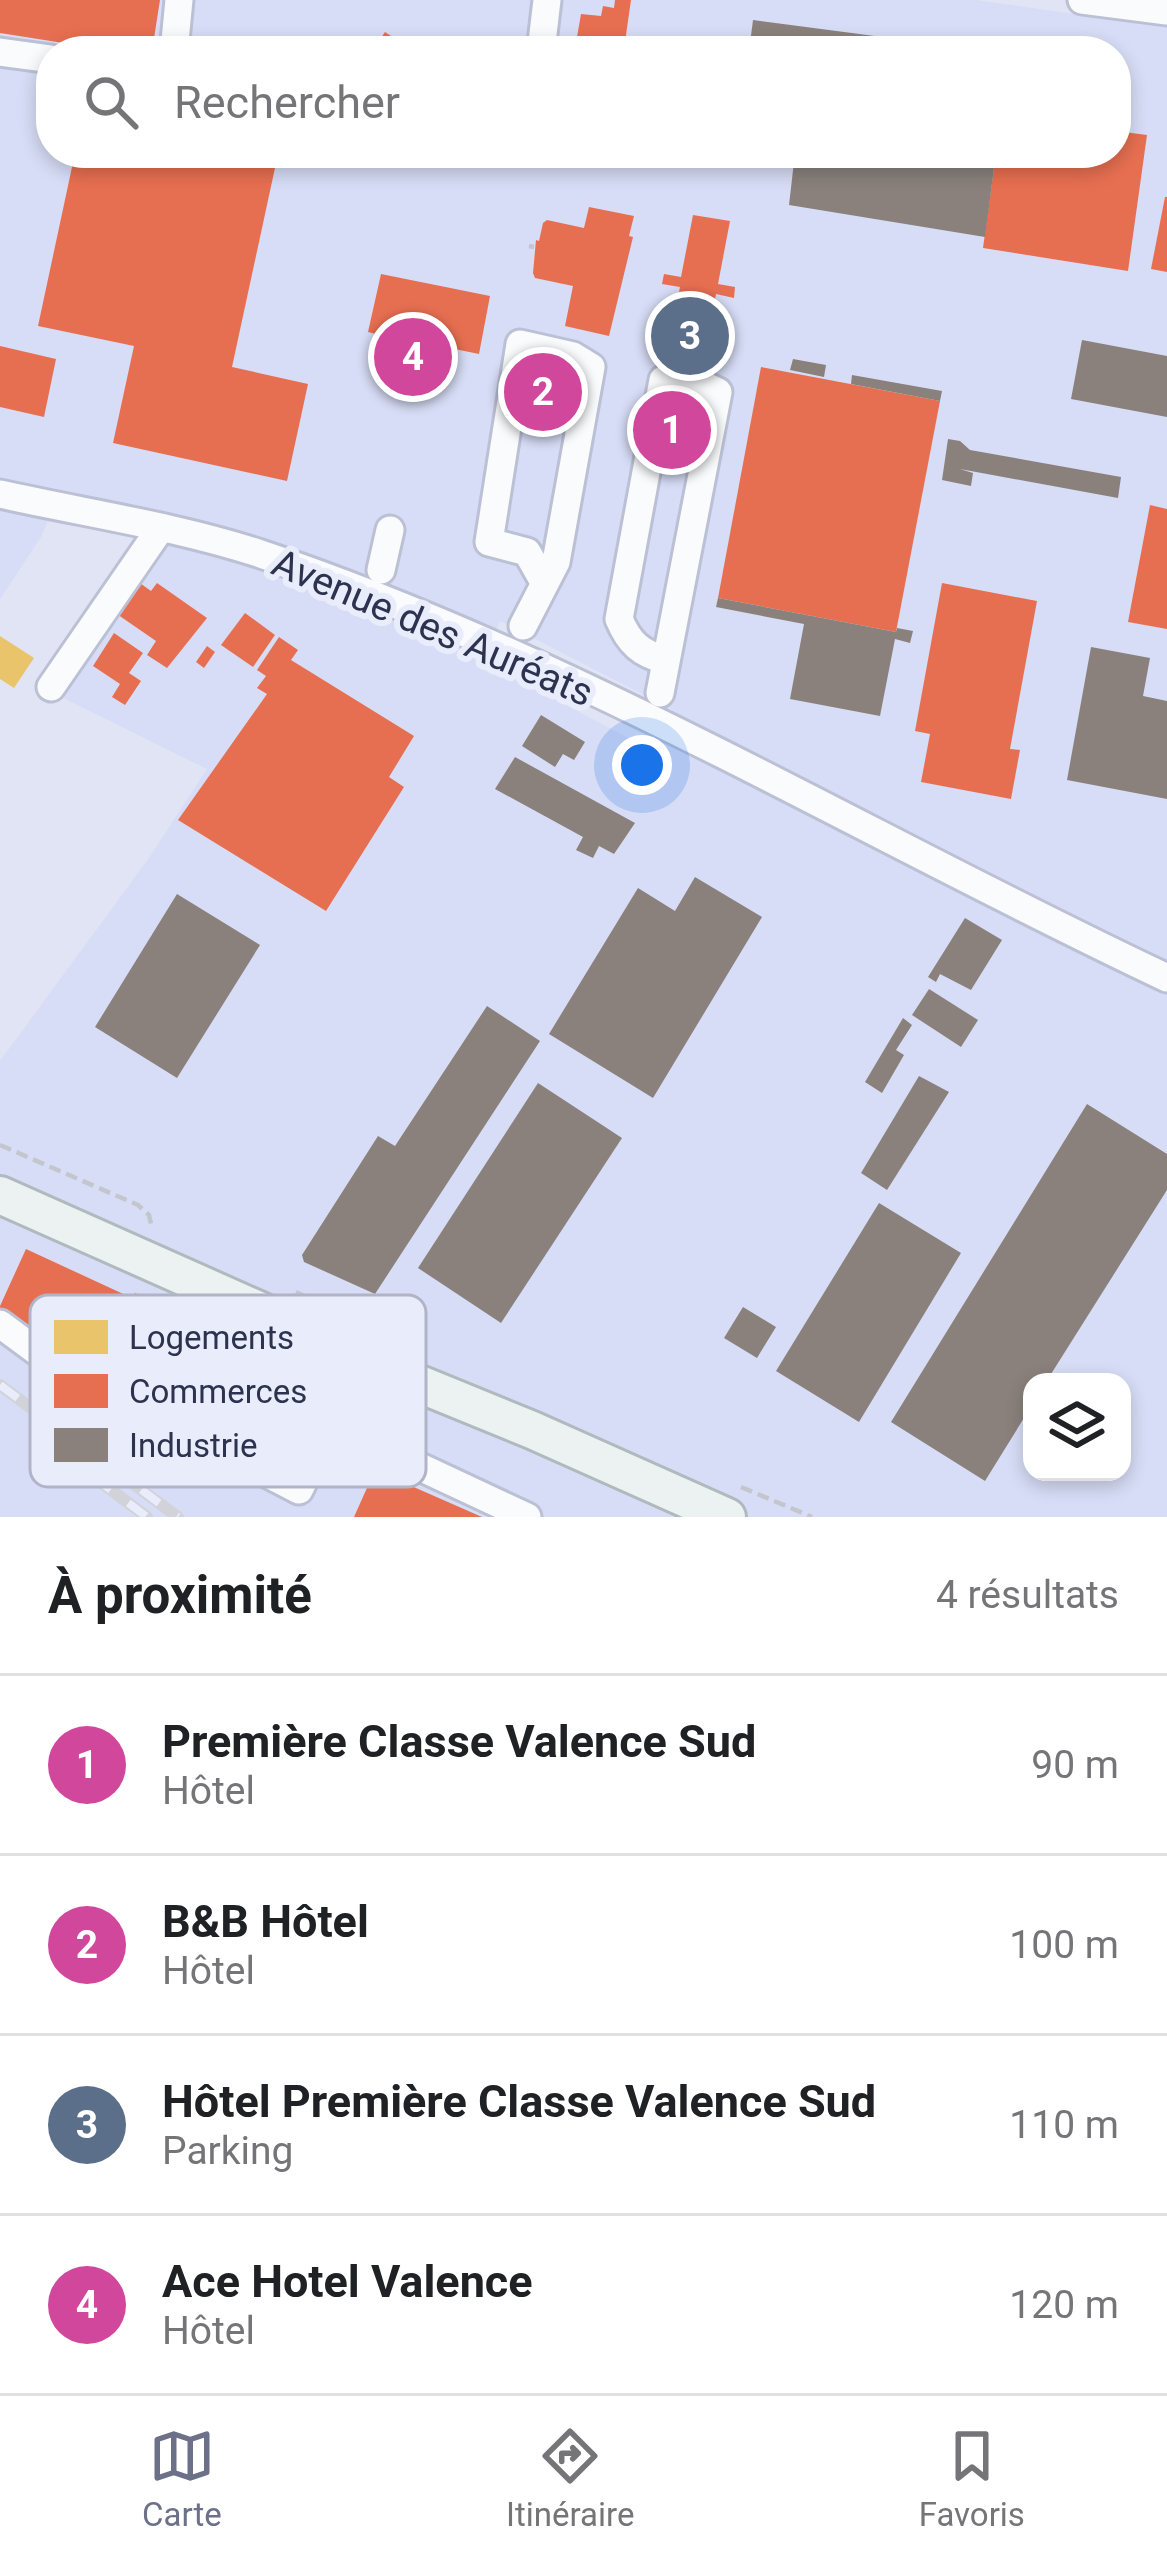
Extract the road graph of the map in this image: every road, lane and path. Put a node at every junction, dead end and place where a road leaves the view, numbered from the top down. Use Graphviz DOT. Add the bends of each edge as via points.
graph roads {
  1 [pos="178,0"];
  2 [pos="547,0"];
  3 [pos="1082,0"];
  4 [pos="1167,11"];
  5 [pos="175,36"];
  6 [pos="543,36"];
  7 [pos="0,52"];
  8 [pos="36,57"];
  9 [pos="0,494"];
  10 [pos="160,529"];
  11 [pos="390,530"];
  12 [pos="381,570"];
  13 [pos="544,582"];
  14 [pos="523,626"];
  15 [pos="666,660"];
  16 [pos="51,687"];
  17 [pos="660,693"];
  18 [pos="1167,978"];
  19 [pos="0,1145"];
  20 [pos="0,1196"];
  21 [pos="152,1228"];
  22 [pos="224,1295"];
  23 [pos="0,1324"];
  24 [pos="30,1346"];
  25 [pos="426,1387"];
  26 [pos="426,1470"];
  27 [pos="527,1517"];
  28 [pos="727,1517"];
  1 -- 5 [label="street"];
  2 -- 6 [label="street"];
  3 -- 4 [label="street"];
  7 -- 8 [label="street"];
  9 -- 10 [label="street, Avenue des Auréats"];
  10 -- 16 [label="street"];
  10 -- 18 [label="street, Avenue des Auréats" via="253,551 509,653"];
  11 -- 12 [label="street"];
  13 -- 13 [label="street" via="556,562 591,367 520,344 489,542 527,552"];
  13 -- 14 [label="street"];
  15 -- 15 [label="street" via="644,655 619,619 663,380 718,392"];
  15 -- 17 [label="street"];
  19 -- 21 [label="path" via="138,1205"];
  20 -- 22 [label="main road"];
  23 -- 24 [label="street"];
  25 -- 28 [label="main road"];
  26 -- 27 [label="street"];
}
